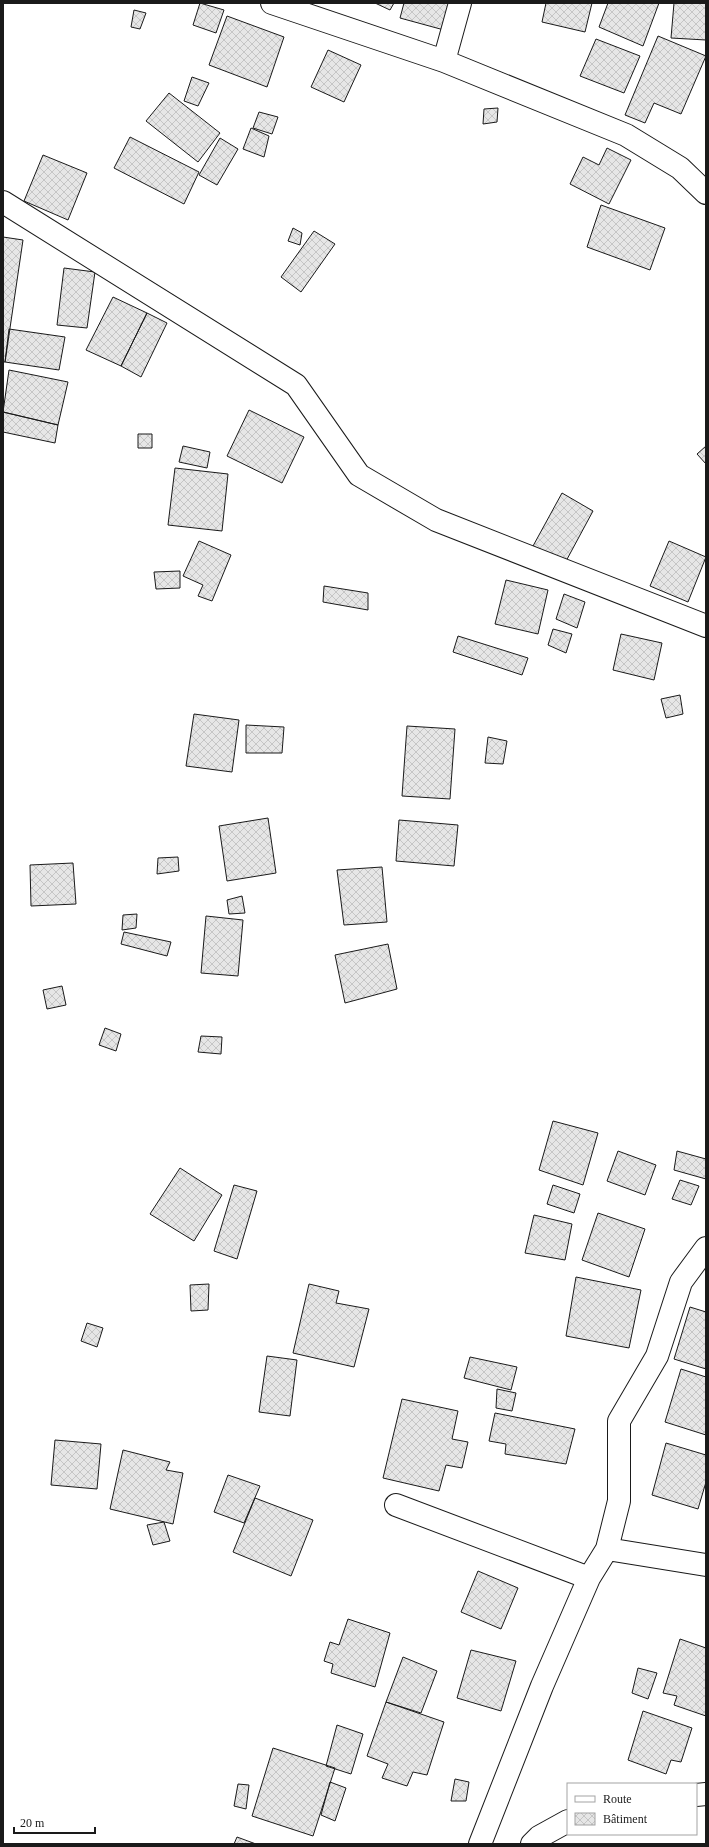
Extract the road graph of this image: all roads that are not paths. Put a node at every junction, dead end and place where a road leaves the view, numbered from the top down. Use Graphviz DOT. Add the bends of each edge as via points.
graph roads {
  1 [pos="272,3"];
  2 [pos="460,3"];
  3 [pos="444,61"];
  4 [pos="706,193"];
  5 [pos="3,202"];
  6 [pos="706,626"];
  7 [pos="706,1248"];
  8 [pos="396,1505"];
  9 [pos="607,1549"];
  10 [pos="706,1565"];
  11 [pos="589,1578"];
  12 [pos="567,1822"];
  13 [pos="480,1844"];
  14 [pos="532,1844"];
  1 -- 3 [label="street"];
  2 -- 3 [label="street"];
  3 -- 4 [label="street" via="626,135 680,168"];
  5 -- 6 [label="street" via="296,385 359,475 436,520"];
  7 -- 9 [label="street" via="681,1282 657,1356 619,1421 619,1501"];
  8 -- 11 [label="street"];
  9 -- 10 [label="street"];
  9 -- 11 [label="street"];
  11 -- 13 [label="street" via="542,1686"];
  12 -- 14 [label="street" via="538,1837"];
}
